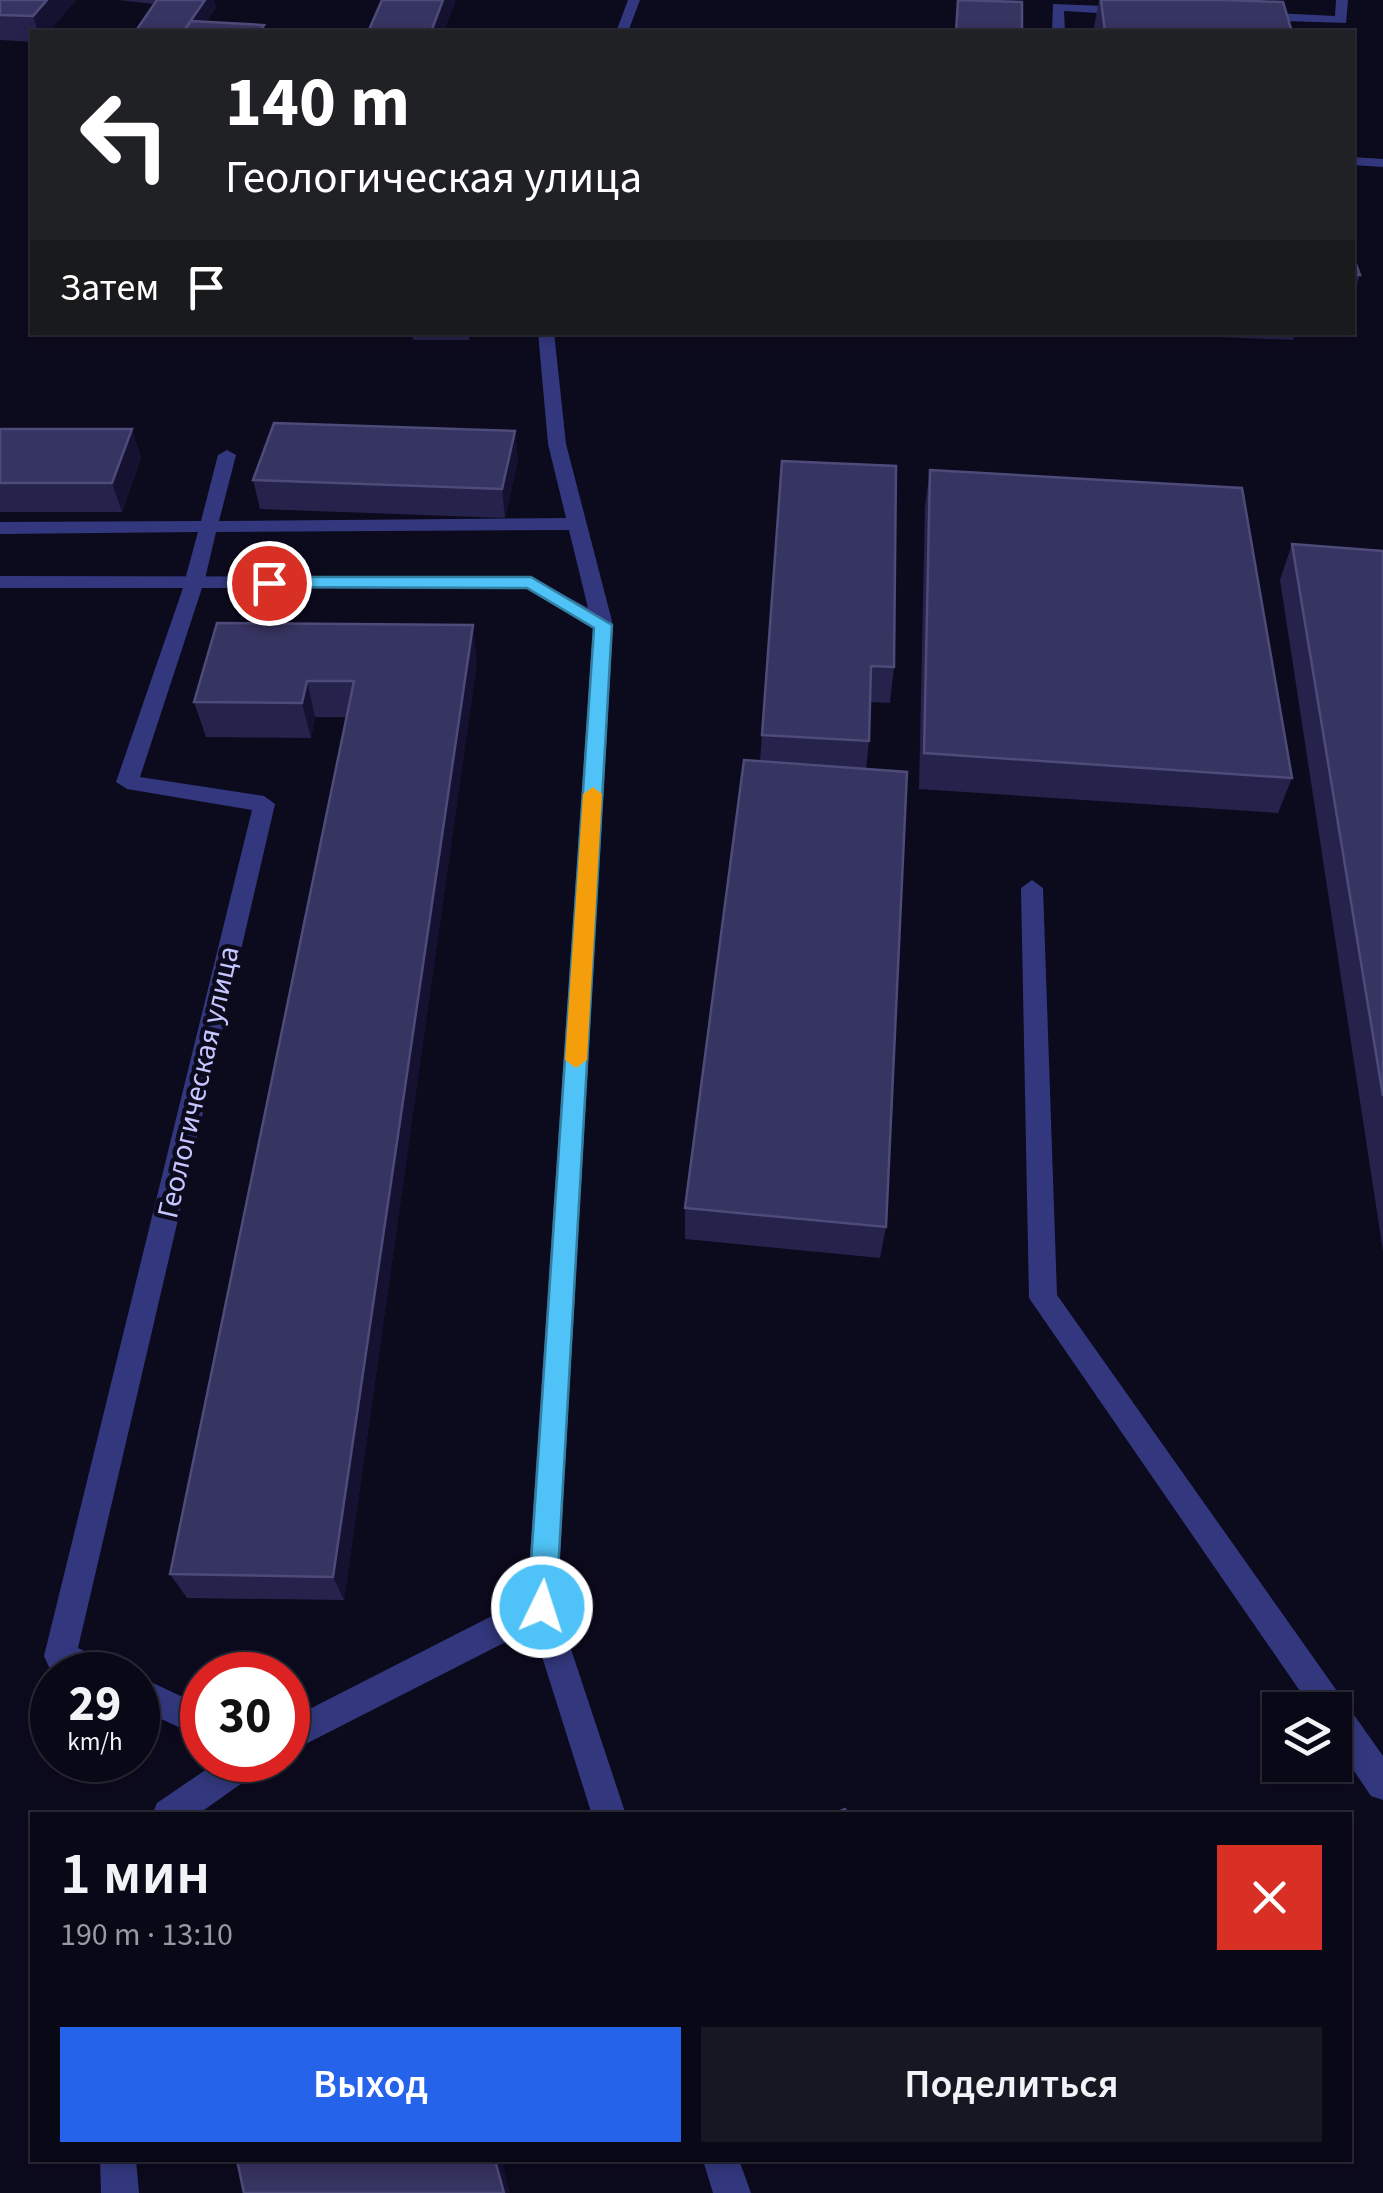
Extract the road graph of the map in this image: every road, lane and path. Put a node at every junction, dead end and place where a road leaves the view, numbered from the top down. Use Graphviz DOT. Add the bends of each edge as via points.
graph roads {
  1 [pos="634,0"];
  2 [pos="1342,0"];
  3 [pos="1152,12"];
  4 [pos="1246,16"];
  5 [pos="623,30"];
  6 [pos="1058,30"];
  7 [pos="1355,161"];
  8 [pos="1383,163"];
  9 [pos="546,335"];
  10 [pos="228,454"];
  11 [pos="572,524"];
  12 [pos="209,525"];
  13 [pos="0,528"];
  14 [pos="0,582"];
  15 [pos="194,583"];
  16 [pos="603,625"];
  17 [pos="1032,888"];
  18 [pos="542,1607"];
  19 [pos="61,1652"];
  20 [pos="1319,1692"];
  21 [pos="310,1726"];
  22 [pos="1352,1739"];
  23 [pos="216,1782"];
  24 [pos="1383,1784"];
  25 [pos="173,1812"];
  26 [pos="609,1812"];
  27 [pos="118,2162"];
  28 [pos="722,2162"];
  29 [pos="120,2193"];
  30 [pos="732,2193"];
  1 -- 5 [label="street"];
  2 -- 4 [label="street" via="1341,20"];
  3 -- 6 [label="street" via="1058,7"];
  7 -- 8 [label="street"];
  9 -- 11 [label="street" via="547,384"];
  10 -- 12 [label="street"];
  11 -- 12 [label="street"];
  11 -- 16 [label="street"];
  12 -- 13 [label="street"];
  12 -- 15 [label="street"];
  14 -- 15 [label="street"];
  15 -- 16 [label="street" via="531,583"];
  15 -- 19 [label="street, Геологическая улица" via="127,782 264,804"];
  16 -- 18 [label="street"];
  17 -- 20 [label="street" via="1044,1298"];
  18 -- 21 [label="street"];
  18 -- 26 [label="street"];
  22 -- 24 [label="street"];
  23 -- 25 [label="street"];
  27 -- 29 [label="street"];
  28 -- 30 [label="street"];
}
